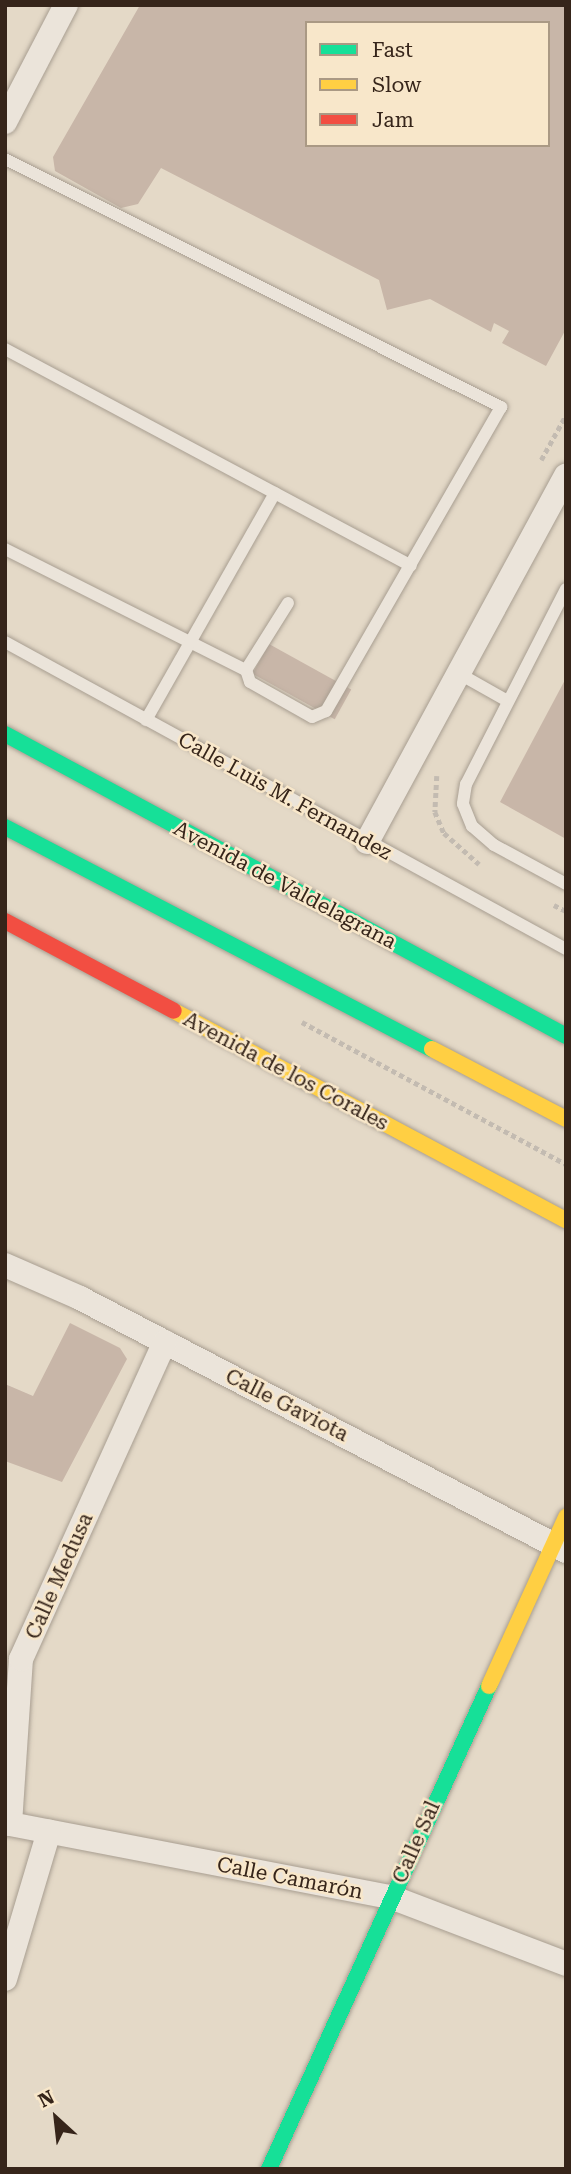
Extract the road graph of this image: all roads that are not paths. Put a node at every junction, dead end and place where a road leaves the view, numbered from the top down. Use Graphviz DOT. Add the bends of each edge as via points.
graph roads {
  1 [pos="66,5"];
  2 [pos="5,122"];
  3 [pos="5,159"];
  4 [pos="5,349"];
  5 [pos="566,476"];
  6 [pos="275,493"];
  7 [pos="5,549"];
  8 [pos="411,566"];
  9 [pos="566,589"];
  10 [pos="288,603"];
  11 [pos="190,641"];
  12 [pos="5,642"];
  13 [pos="246,670"];
  14 [pos="458,673"];
  15 [pos="506,700"];
  16 [pos="146,720"];
  17 [pos="5,734"];
  18 [pos="5,827"];
  19 [pos="367,842"];
  20 [pos="566,884"];
  21 [pos="5,921"];
  22 [pos="566,949"];
  23 [pos="566,1036"];
  24 [pos="566,1119"];
  25 [pos="566,1220"];
  26 [pos="5,1265"];
  27 [pos="165,1342"];
  28 [pos="566,1517"];
  29 [pos="559,1547"];
  30 [pos="8,1824"];
  31 [pos="49,1831"];
  32 [pos="391,1897"];
  33 [pos="566,1964"];
  34 [pos="5,1979"];
  35 [pos="269,2169"];
  1 -- 2 [label="street"];
  3 -- 8 [label="lane" via="501,407"];
  4 -- 6 [label="lane"];
  5 -- 14 [label="street"];
  6 -- 8 [label="lane"];
  6 -- 11 [label="lane"];
  7 -- 11 [label="lane"];
  8 -- 13 [label="lane" via="320,716 312,718 250,682"];
  9 -- 15 [label="lane"];
  10 -- 13 [label="lane"];
  11 -- 13 [label="lane"];
  11 -- 16 [label="lane"];
  12 -- 16 [label="lane, Calle Luis M. Fernandez"];
  14 -- 15 [label="lane"];
  14 -- 19 [label="street"];
  15 -- 20 [label="lane" via="466,783 463,804 472,826 494,845"];
  16 -- 19 [label="lane, Calle Luis M. Fernandez"];
  17 -- 23 [label="street, Avenida de Valdelagrana"];
  18 -- 24 [label="street"];
  19 -- 22 [label="lane, Calle Luis M. Fernandez"];
  21 -- 25 [label="street, Avenida de los Corales"];
  26 -- 27 [label="street, Calle Gaviota"];
  27 -- 29 [label="street, Calle Gaviota"];
  27 -- 30 [label="street, Calle Medusa" via="21,1660"];
  28 -- 29 [label="street, Calle Sal"];
  29 -- 32 [label="street, Calle Sal"];
  30 -- 31 [label="street, Calle Camarón"];
  31 -- 32 [label="street, Calle Camarón"];
  31 -- 34 [label="street"];
  32 -- 33 [label="street, Calle Camarón"];
  32 -- 35 [label="street, Calle Sal"];
}
